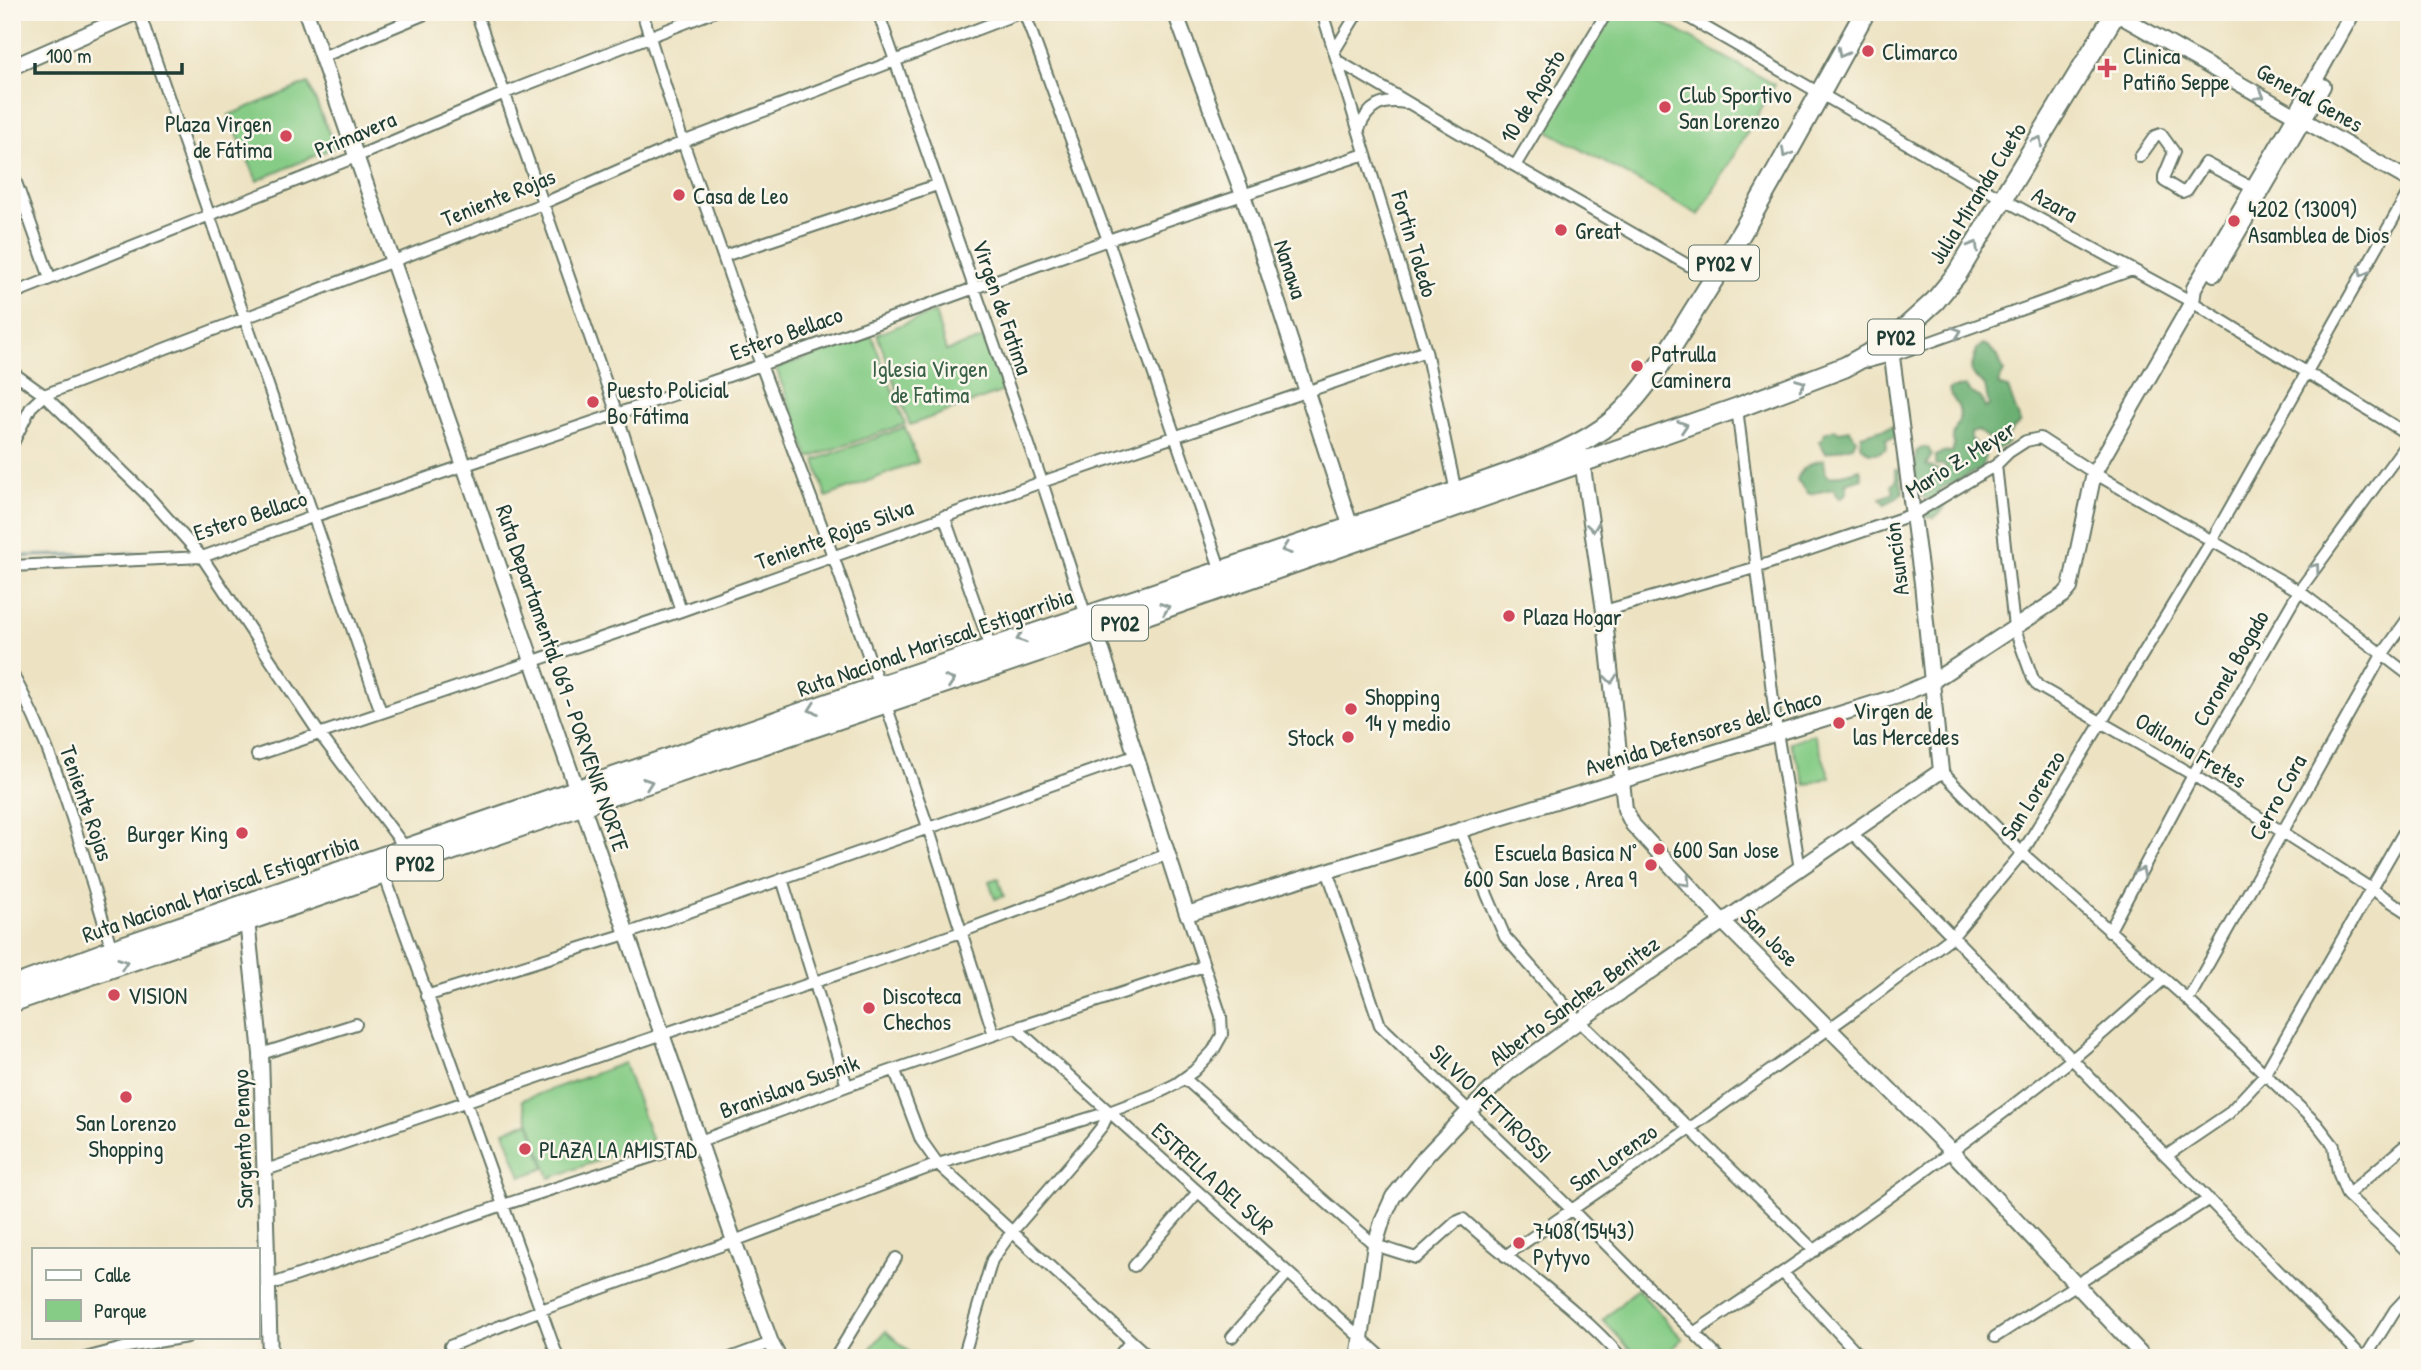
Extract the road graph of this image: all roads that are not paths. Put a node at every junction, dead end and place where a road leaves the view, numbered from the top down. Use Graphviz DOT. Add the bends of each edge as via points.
graph roads {
  1 [pos="138,12"];
  2 [pos="306,12"];
  3 [pos="430,12"];
  4 [pos="476,12"];
  5 [pos="642,12"];
  6 [pos="713,12"];
  7 [pos="878,12"];
  8 [pos="1023,12"];
  9 [pos="1175,12"];
  10 [pos="1322,12"];
  11 [pos="1358,12"];
  12 [pos="1607,12"];
  13 [pos="1679,12"];
  14 [pos="1865,12"];
  15 [pos="2353,12"];
  16 [pos="2364,12"];
  17 [pos="2115,13"];
  18 [pos="650,38"];
  19 [pos="1336,55"];
  20 [pos="322,57"];
  21 [pos="896,62"];
  22 [pos="12,67"];
  23 [pos="505,93"];
  24 [pos="1820,94"];
  25 [pos="1410,103"];
  26 [pos="2300,118"];
  27 [pos="1359,129"];
  28 [pos="683,142"];
  29 [pos="1365,154"];
  30 [pos="358,156"];
  31 [pos="2140,157"];
  32 [pos="1515,166"];
  33 [pos="12,171"];
  34 [pos="2409,180"];
  35 [pos="937,185"];
  36 [pos="2253,188"];
  37 [pos="2409,191"];
  38 [pos="1243,195"];
  39 [pos="2003,199"];
  40 [pos="542,204"];
  41 [pos="209,215"];
  42 [pos="1108,240"];
  43 [pos="723,256"];
  44 [pos="393,262"];
  45 [pos="2132,270"];
  46 [pos="50,278"];
  47 [pos="1714,279"];
  48 [pos="974,288"];
  49 [pos="12,294"];
  50 [pos="2192,302"];
  51 [pos="246,319"];
  52 [pos="1891,349"];
  53 [pos="1426,351"];
  54 [pos="761,365"];
  55 [pos="12,372"];
  56 [pos="2307,372"];
  57 [pos="1307,393"];
  58 [pos="44,395"];
  59 [pos="1737,408"];
  60 [pos="617,414"];
  61 [pos="1611,421"];
  62 [pos="1176,436"];
  63 [pos="2409,437"];
  64 [pos="1629,443"];
  65 [pos="12,444"];
  66 [pos="1580,452"];
  67 [pos="465,466"];
  68 [pos="1996,466"];
  69 [pos="2094,472"];
  70 [pos="1042,482"];
  71 [pos="1456,492"];
  72 [pos="1914,514"];
  73 [pos="944,516"];
  74 [pos="312,517"];
  75 [pos="1353,535"];
  76 [pos="2212,540"];
  77 [pos="834,556"];
  78 [pos="202,557"];
  79 [pos="12,566"];
  80 [pos="1758,567"];
  81 [pos="1222,571"];
  82 [pos="2299,591"];
  83 [pos="681,611"];
  84 [pos="1604,611"];
  85 [pos="2409,617"];
  86 [pos="1091,624"];
  87 [pos="2014,627"];
  88 [pos="990,648"];
  89 [pos="2382,655"];
  90 [pos="531,662"];
  91 [pos="12,673"];
  92 [pos="2409,675"];
  93 [pos="1933,681"];
  94 [pos="881,694"];
  95 [pos="381,712"];
  96 [pos="2101,722"];
  97 [pos="1776,732"];
  98 [pos="320,733"];
  99 [pos="257,755"];
  100 [pos="1137,755"];
  101 [pos="1941,771"];
  102 [pos="2193,775"];
  103 [pos="1621,780"];
  104 [pos="581,798"];
  105 [pos="2409,824"];
  106 [pos="928,827"];
  107 [pos="2283,830"];
  108 [pos="1460,831"];
  109 [pos="1852,833"];
  110 [pos="407,850"];
  111 [pos="2022,853"];
  112 [pos="1168,854"];
  113 [pos="1800,869"];
  114 [pos="1327,870"];
  115 [pos="383,874"];
  116 [pos="782,879"];
  117 [pos="2370,888"];
  118 [pos="244,913"];
  119 [pos="2409,913"];
  120 [pos="1187,914"];
  121 [pos="1723,922"];
  122 [pos="2109,932"];
  123 [pos="626,933"];
  124 [pos="961,933"];
  125 [pos="1953,936"];
  126 [pos="113,950"];
  127 [pos="1204,966"];
  128 [pos="2164,979"];
  129 [pos="816,982"];
  130 [pos="12,988"];
  131 [pos="426,996"];
  132 [pos="2188,1000"];
  133 [pos="12,1002"];
  134 [pos="1579,1021"];
  135 [pos="356,1024"];
  136 [pos="1016,1028"];
  137 [pos="1829,1028"];
  138 [pos="662,1035"];
  139 [pos="994,1035"];
  140 [pos="261,1054"];
  141 [pos="2072,1059"];
  142 [pos="895,1070"];
  143 [pos="2264,1075"];
  144 [pos="1184,1078"];
  145 [pos="847,1086"];
  146 [pos="465,1102"];
  147 [pos="1109,1112"];
  148 [pos="1468,1112"];
  149 [pos="1690,1129"];
  150 [pos="700,1141"];
  151 [pos="2409,1142"];
  152 [pos="1951,1151"];
  153 [pos="2166,1156"];
  154 [pos="938,1164"];
  155 [pos="266,1170"];
  156 [pos="1197,1193"];
  157 [pos="2347,1195"];
  158 [pos="2209,1199"];
  159 [pos="503,1205"];
  160 [pos="1573,1211"];
  161 [pos="1011,1233"];
  162 [pos="734,1241"];
  163 [pos="1375,1245"];
  164 [pos="1815,1251"];
  165 [pos="2409,1253"];
  166 [pos="1505,1256"];
  167 [pos="896,1258"];
  168 [pos="1134,1266"];
  169 [pos="1288,1273"];
  170 [pos="1783,1273"];
  171 [pos="269,1285"];
  172 [pos="2077,1285"];
  173 [pos="2409,1295"];
  174 [pos="541,1310"];
  175 [pos="262,1324"];
  176 [pos="1695,1332"];
  177 [pos="1232,1337"];
  178 [pos="1995,1337"];
  179 [pos="181,1338"];
  180 [pos="1360,1338"];
  181 [pos="1131,1340"];
  182 [pos="771,1343"];
  183 [pos="450,1346"];
  184 [pos="85,1358"];
  185 [pos="270,1358"];
  186 [pos="558,1358"];
  187 [pos="730,1358"];
  188 [pos="779,1358"];
  189 [pos="835,1358"];
  190 [pos="963,1358"];
  191 [pos="1117,1358"];
  192 [pos="1150,1358"];
  193 [pos="1358,1358"];
  194 [pos="1383,1358"];
  195 [pos="1622,1358"];
  196 [pos="1719,1358"];
  197 [pos="1862,1358"];
  198 [pos="2145,1358"];
  199 [pos="2364,1358"];
  1 -- 22 [label="street"];
  1 -- 41 [label="street"];
  2 -- 20 [label="street, Ruta Departamental 069 - PORVENIR NORTE"];
  3 -- 20 [label="street"];
  4 -- 23 [label="street"];
  5 -- 18 [label="street"];
  6 -- 18 [label="street, Primavera"];
  7 -- 21 [label="street, Virgen de Fatima"];
  8 -- 21 [label="street, Teniente Rojas"];
  8 -- 42 [label="street"];
  9 -- 38 [label="street, Nanawa"];
  10 -- 19 [label="street, Fortin Toledo"];
  11 -- 19 [label="street"];
  12 -- 32 [label="street, 10 de Agosto"];
  13 -- 24 [label="street, Azara"];
  14 -- 24 [label="highway, Ruta Nacional Mariscal Estigarribia / PY02 V, one-way"];
  15 -- 26 [label="street, Avenida Defensores del Chaco"];
  16 -- 26 [label="street, Avenida Defensores del Chaco"];
  17 -- 26 [label="street, General Genes, one-way"];
  39 -- 17 [label="highway, Julia Miranda Cueto / PY02, one-way"];
  18 -- 23 [label="street, Primavera"];
  18 -- 28 [label="street"];
  19 -- 25 [label="street"];
  19 -- 27 [label="street, Fortin Toledo"];
  20 -- 30 [label="street, Ruta Departamental 069 - PORVENIR NORTE"];
  21 -- 28 [label="street, Teniente Rojas"];
  21 -- 35 [label="street, Virgen de Fatima"];
  23 -- 30 [label="street, Primavera"];
  23 -- 40 [label="street"];
  24 -- 39 [label="street, Azara"];
  24 -- 47 [label="highway, Ruta Nacional Mariscal Estigarribia / PY02 V, one-way"];
  25 -- 27 [label="street" via="1379,104 1365,115"];
  25 -- 32 [label="street"];
  26 -- 34 [label="street, General Genes"];
  26 -- 36 [label="street, Avenida Defensores del Chaco"];
  26 -- 50 [label="street, Avenida Defensores del Chaco" via="2202,294"];
  27 -- 29 [label="street, Fortin Toledo"];
  28 -- 40 [label="street, Teniente Rojas"];
  28 -- 43 [label="street"];
  29 -- 38 [label="street, Estero Bellaco"];
  29 -- 53 [label="street, Fortin Toledo"];
  30 -- 41 [label="street, Primavera"];
  30 -- 44 [label="street, Ruta Departamental 069 - PORVENIR NORTE"];
  31 -- 36 [label="street" via="2161,134 2174,152 2164,181 2182,192 2205,163"];
  32 -- 47 [label="street"];
  33 -- 46 [label="street"];
  35 -- 43 [label="street"];
  35 -- 48 [label="street, Virgen de Fatima"];
  36 -- 50 [label="street, Avenida Defensores del Chaco" via="2194,288"];
  37 -- 56 [label="street, San Lorenzo, one-way"];
  38 -- 42 [label="street, Estero Bellaco"];
  38 -- 57 [label="street, Nanawa"];
  39 -- 45 [label="street, Azara"];
  52 -- 39 [label="highway, Julia Miranda Cueto / PY02, one-way" via="1957,274"];
  40 -- 44 [label="street, Teniente Rojas"];
  40 -- 60 [label="street"];
  41 -- 46 [label="street, Primavera"];
  41 -- 51 [label="street"];
  42 -- 48 [label="street, Estero Bellaco"];
  42 -- 62 [label="street"];
  43 -- 54 [label="street"];
  44 -- 51 [label="street, Teniente Rojas"];
  44 -- 67 [label="street, Ruta Departamental 069 - PORVENIR NORTE"];
  45 -- 50 [label="street, Azara"];
  52 -- 45 [label="street, Julia Miranda Cueto, one-way"];
  46 -- 49 [label="street, Primavera"];
  47 -- 61 [label="highway, Ruta Nacional Mariscal Estigarribia / PY02 V" via="1668,353"];
  48 -- 54 [label="street, Estero Bellaco"];
  48 -- 70 [label="street, Virgen de Fatima"];
  50 -- 56 [label="street, Azara"];
  50 -- 69 [label="street, Avenida Defensores del Chaco"];
  51 -- 58 [label="street, Teniente Rojas"];
  51 -- 74 [label="street"];
  59 -- 52 [label="highway, Julia Miranda Cueto / PY02, one-way"];
  52 -- 72 [label="street, Asunción"];
  53 -- 57 [label="street, Teniente Rojas Silva"];
  53 -- 71 [label="street, Fortin Toledo"];
  54 -- 60 [label="street, Estero Bellaco"];
  54 -- 77 [label="street"];
  55 -- 58 [label="street"];
  56 -- 63 [label="street, Azara"];
  56 -- 76 [label="street, San Lorenzo"];
  57 -- 62 [label="street, Teniente Rojas Silva"];
  57 -- 75 [label="street, Nanawa"];
  58 -- 65 [label="street" via="31,407"];
  58 -- 78 [label="street" via="147,495"];
  64 -- 59 [label="highway, Julia Miranda Cueto / PY02, one-way"];
  59 -- 80 [label="street"];
  60 -- 67 [label="street, Estero Bellaco"];
  60 -- 83 [label="street"];
  61 -- 64 [label="highway"];
  61 -- 66 [label="highway, Ruta Nacional Mariscal Estigarribia / PY02"];
  62 -- 70 [label="street, Teniente Rojas Silva"];
  62 -- 81 [label="street"];
  82 -- 63 [label="street, Coronel Bogado, one-way"];
  64 -- 66 [label="highway, Julia Miranda Cueto / PY02"];
  66 -- 71 [label="highway, Ruta Nacional Mariscal Estigarribia / PY02"];
  66 -- 75 [label="highway, Ruta Nacional Mariscal Estigarribia / PY02"];
  66 -- 84 [label="street, San Jose, one-way"];
  67 -- 74 [label="street, Estero Bellaco"];
  67 -- 90 [label="street, Ruta Departamental 069 - PORVENIR NORTE"];
  68 -- 69 [label="street, Mario Z. Meyer" via="2026,441 2040,438"];
  68 -- 72 [label="street, Mario Z. Meyer"];
  68 -- 87 [label="street, Odilonia Fretes"];
  69 -- 76 [label="street, Mario Z. Meyer"];
  69 -- 87 [label="street, Avenida Defensores del Chaco" via="2070,588"];
  70 -- 73 [label="street, Teniente Rojas Silva"];
  70 -- 86 [label="street, Virgen de Fatima"];
  71 -- 75 [label="highway, Ruta Nacional Mariscal Estigarribia / PY02"];
  72 -- 80 [label="street, Mario Z. Meyer"];
  72 -- 93 [label="street, Asunción"];
  73 -- 77 [label="street, Teniente Rojas Silva"];
  73 -- 88 [label="street"];
  74 -- 78 [label="street, Estero Bellaco"];
  74 -- 95 [label="street"];
  75 -- 81 [label="highway, Ruta Nacional Mariscal Estigarribia / PY02, one-way"];
  86 -- 75 [label="highway, Ruta Nacional Mariscal Estigarribia / PY02, one-way"];
  76 -- 82 [label="street, Mario Z. Meyer"];
  76 -- 96 [label="street, San Lorenzo"];
  77 -- 83 [label="street, Teniente Rojas Silva"];
  77 -- 94 [label="street"];
  78 -- 79 [label="street, Estero Bellaco"];
  78 -- 98 [label="street"];
  80 -- 84 [label="street, Mario Z. Meyer"];
  80 -- 97 [label="street"];
  81 -- 86 [label="highway, Ruta Nacional Mariscal Estigarribia / PY02"];
  82 -- 89 [label="street, Mario Z. Meyer"];
  82 -- 102 [label="street, Coronel Bogado"];
  83 -- 90 [label="street, Teniente Rojas Silva"];
  84 -- 103 [label="street, San Jose, one-way"];
  85 -- 89 [label="street, Cerro Cora"];
  86 -- 88 [label="highway, Ruta Nacional Mariscal Estigarribia / PY02, one-way"];
  94 -- 86 [label="highway, Ruta Nacional Mariscal Estigarribia / PY02, one-way"];
  86 -- 100 [label="street"];
  87 -- 93 [label="street, Avenida Defensores del Chaco"];
  87 -- 96 [label="street, Odilonia Fretes" via="2038,686"];
  88 -- 94 [label="highway, Ruta Nacional Mariscal Estigarribia / PY02"];
  89 -- 92 [label="street, Mario Z. Meyer"];
  89 -- 107 [label="street, Cerro Cora"];
  90 -- 95 [label="street, Teniente Rojas Silva"];
  90 -- 104 [label="street, Ruta Departamental 069 - PORVENIR NORTE"];
  91 -- 126 [label="street, Teniente Rojas" via="41,733"];
  93 -- 97 [label="street, Avenida Defensores del Chaco"];
  93 -- 101 [label="street, Asunción"];
  94 -- 104 [label="highway, Ruta Nacional Mariscal Estigarribia / PY02"];
  94 -- 106 [label="street"];
  95 -- 98 [label="street, Teniente Rojas Silva"];
  96 -- 102 [label="street, Odilonia Fretes"];
  96 -- 111 [label="street, San Lorenzo"];
  97 -- 103 [label="street, Avenida Defensores del Chaco"];
  97 -- 113 [label="street"];
  98 -- 99 [label="street, Teniente Rojas Silva"];
  98 -- 110 [label="street"];
  100 -- 106 [label="street"];
  100 -- 112 [label="street"];
  101 -- 109 [label="street, Alberto Sanchez Benitez"];
  101 -- 111 [label="street"];
  102 -- 107 [label="street, Odilonia Fretes"];
  122 -- 102 [label="street, Coronel Bogado, one-way"];
  103 -- 108 [label="street, Avenida Defensores del Chaco"];
  103 -- 121 [label="street, San Jose, one-way" via="1633,825"];
  104 -- 110 [label="highway, Ruta Nacional Mariscal Estigarribia / PY02"];
  104 -- 115 [label="highway, Ruta Nacional Mariscal Estigarribia / PY02"];
  104 -- 123 [label="street, Ruta Departamental 069 - PORVENIR NORTE"];
  105 -- 117 [label="street"];
  106 -- 116 [label="street"];
  106 -- 124 [label="street"];
  107 -- 117 [label="street, Odilonia Fretes"];
  107 -- 132 [label="street, Cerro Cora"];
  108 -- 114 [label="street, Avenida Defensores del Chaco"];
  108 -- 134 [label="street" via="1505,937"];
  109 -- 113 [label="street, Alberto Sanchez Benitez"];
  109 -- 125 [label="street"];
  110 -- 118 [label="highway, Ruta Nacional Mariscal Estigarribia / PY02"];
  111 -- 122 [label="street"];
  111 -- 125 [label="street, San Lorenzo"];
  112 -- 120 [label="street"];
  112 -- 124 [label="street"];
  113 -- 121 [label="street, Alberto Sanchez Benitez"];
  114 -- 120 [label="street, Avenida Defensores del Chaco"];
  114 -- 148 [label="street, SILVIO PETTIROSSI" via="1380,1025"];
  115 -- 118 [label="highway, Ruta Nacional Mariscal Estigarribia / PY02"];
  115 -- 131 [label="street"];
  116 -- 123 [label="street"];
  116 -- 129 [label="street"];
  117 -- 119 [label="street, Odilonia Fretes"];
  117 -- 143 [label="street"];
  118 -- 126 [label="highway, Ruta Nacional Mariscal Estigarribia / PY02"];
  133 -- 118 [label="highway, Ruta Nacional Mariscal Estigarribia / PY02, one-way"];
  118 -- 140 [label="street, Sargento Penayo"];
  120 -- 127 [label="street"];
  121 -- 134 [label="street, Alberto Sanchez Benitez"];
  121 -- 137 [label="street, San Jose"];
  122 -- 128 [label="street"];
  123 -- 131 [label="street"];
  123 -- 138 [label="street, Ruta Departamental 069 - PORVENIR NORTE"];
  124 -- 129 [label="street"];
  124 -- 139 [label="street"];
  125 -- 137 [label="street, San Lorenzo"];
  125 -- 141 [label="street"];
  126 -- 130 [label="highway, Ruta Nacional Mariscal Estigarribia / PY02"];
  127 -- 136 [label="street, Branislava Susnik"];
  127 -- 144 [label="street" via="1221,1016 1222,1035 1213,1051"];
  128 -- 132 [label="street"];
  128 -- 141 [label="street"];
  129 -- 138 [label="street"];
  129 -- 145 [label="street"];
  131 -- 146 [label="street"];
  132 -- 143 [label="street"];
  134 -- 148 [label="street, Alberto Sanchez Benitez" via="1509,1072"];
  134 -- 149 [label="street"];
  135 -- 140 [label="street"];
  136 -- 139 [label="street, Branislava Susnik"];
  136 -- 147 [label="street, ESTRELLA DEL SUR"];
  137 -- 149 [label="street, San Lorenzo"];
  137 -- 152 [label="street, San Jose"];
  138 -- 146 [label="street"];
  138 -- 150 [label="street, Ruta Departamental 069 - PORVENIR NORTE"];
  139 -- 142 [label="street, Branislava Susnik"];
  140 -- 155 [label="street, Sargento Penayo"];
  141 -- 152 [label="street"];
  141 -- 153 [label="street"];
  142 -- 145 [label="street, Branislava Susnik"];
  142 -- 154 [label="street" via="921,1140"];
  143 -- 153 [label="street" via="2228,1114"];
  143 -- 157 [label="street" via="2334,1146"];
  144 -- 147 [label="street"];
  144 -- 163 [label="street"];
  145 -- 150 [label="street, Branislava Susnik"];
  146 -- 155 [label="street"];
  146 -- 159 [label="street"];
  147 -- 154 [label="street"];
  147 -- 156 [label="street, ESTRELLA DEL SUR"];
  147 -- 161 [label="street" via="1092,1139"];
  148 -- 160 [label="street, SILVIO PETTIROSSI"];
  148 -- 163 [label="street, Alberto Sanchez Benitez" via="1393,1197"];
  149 -- 160 [label="street, San Lorenzo"];
  149 -- 164 [label="street"];
  150 -- 159 [label="street, Branislava Susnik"];
  150 -- 162 [label="street, Ruta Departamental 069 - PORVENIR NORTE"];
  151 -- 157 [label="street"];
  152 -- 164 [label="street"];
  152 -- 172 [label="street, San Jose"];
  153 -- 158 [label="street"];
  154 -- 161 [label="street"];
  154 -- 162 [label="street"];
  155 -- 171 [label="street, Sargento Penayo"];
  156 -- 168 [label="street"];
  156 -- 169 [label="street, ESTRELLA DEL SUR"];
  157 -- 165 [label="street"];
  158 -- 172 [label="street"];
  158 -- 199 [label="street"];
  159 -- 171 [label="street, Branislava Susnik"];
  159 -- 174 [label="street"];
  160 -- 166 [label="street, San Lorenzo"];
  160 -- 176 [label="street, SILVIO PETTIROSSI"];
  161 -- 181 [label="street"];
  161 -- 190 [label="street" via="992,1259"];
  162 -- 174 [label="street"];
  162 -- 182 [label="street, Ruta Departamental 069 - PORVENIR NORTE"];
  163 -- 166 [label="street" via="1416,1258 1463,1219"];
  163 -- 180 [label="street, Alberto Sanchez Benitez"];
  164 -- 170 [label="street"];
  166 -- 195 [label="street" via="1556,1293"];
  167 -- 189 [label="street"];
  169 -- 177 [label="street"];
  169 -- 180 [label="street, ESTRELLA DEL SUR"];
  170 -- 176 [label="street"];
  170 -- 197 [label="street"];
  171 -- 175 [label="street, Sargento Penayo"];
  172 -- 178 [label="street"];
  172 -- 198 [label="street, San Jose"];
  173 -- 199 [label="street"];
  174 -- 183 [label="street"];
  174 -- 186 [label="street"];
  175 -- 185 [label="street, Sargento Penayo"];
  176 -- 196 [label="street, SILVIO PETTIROSSI"];
  179 -- 184 [label="street"];
  180 -- 193 [label="street, Alberto Sanchez Benitez"];
  180 -- 194 [label="street, ESTRELLA DEL SUR"];
  181 -- 191 [label="street"];
  181 -- 192 [label="street"];
  182 -- 187 [label="street"];
  182 -- 188 [label="street, Ruta Departamental 069 - PORVENIR NORTE"];
}
